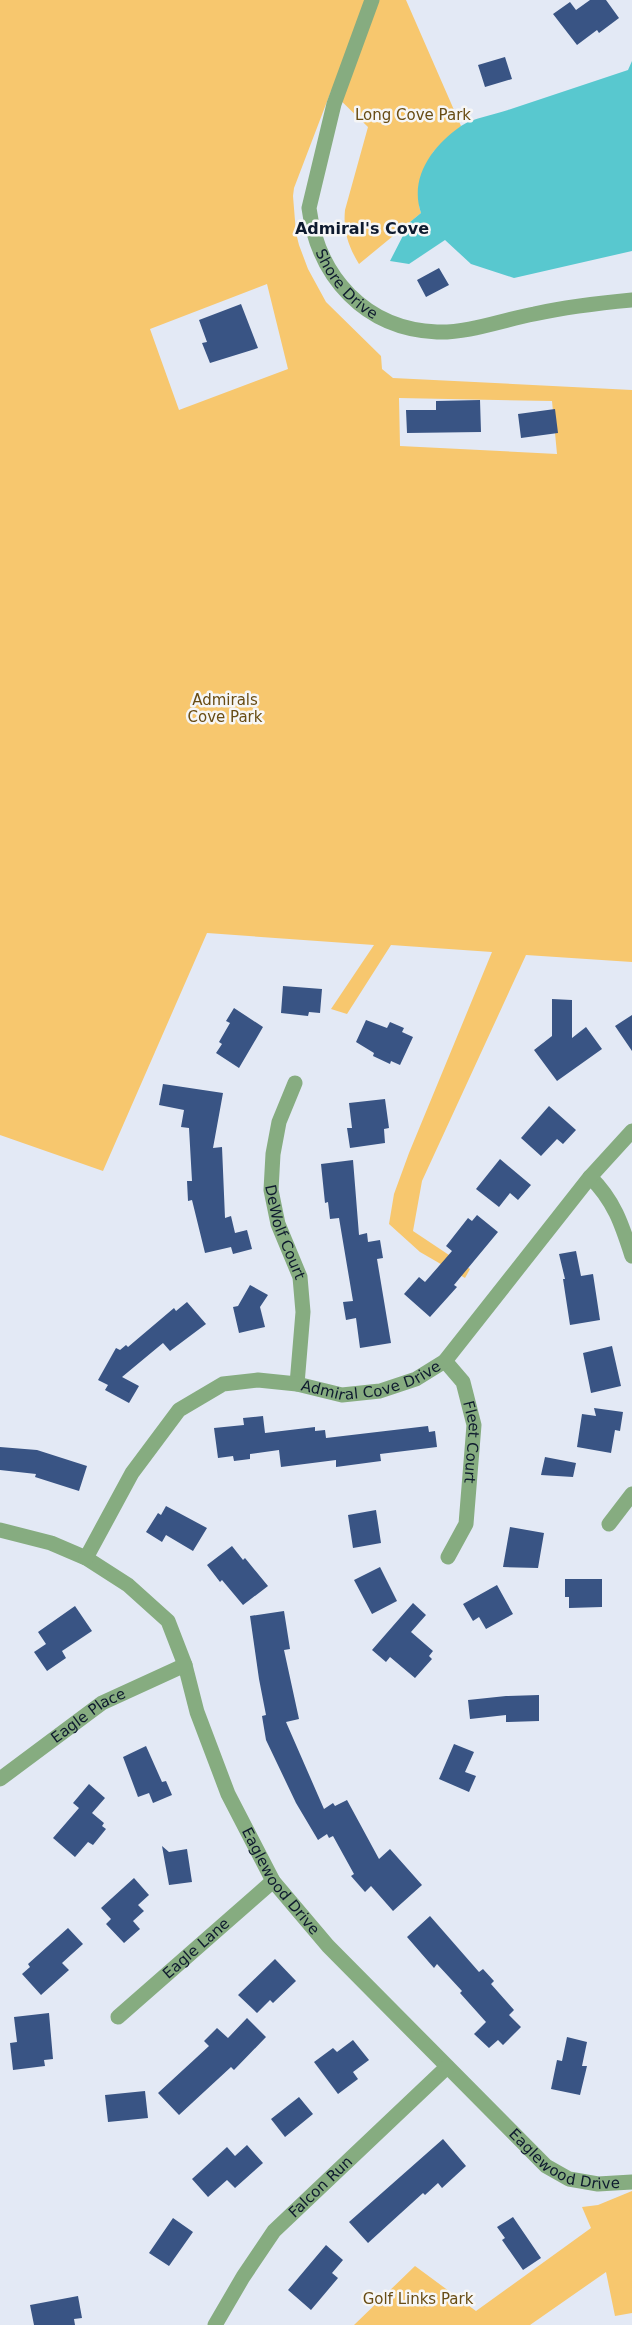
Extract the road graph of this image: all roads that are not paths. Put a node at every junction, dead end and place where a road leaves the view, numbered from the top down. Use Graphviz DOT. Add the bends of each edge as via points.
graph roads {
  1 [pos="372,0"];
  2 [pos="632,300"];
  3 [pos="295,1083"];
  4 [pos="632,1131"];
  5 [pos="590,1177"];
  6 [pos="632,1256"];
  7 [pos="445,1361"];
  8 [pos="297,1384"];
  9 [pos="632,1494"];
  10 [pos="609,1524"];
  11 [pos="0,1530"];
  12 [pos="448,1557"];
  13 [pos="86,1558"];
  14 [pos="185,1665"];
  15 [pos="0,1779"];
  16 [pos="273,1881"];
  17 [pos="118,2017"];
  18 [pos="447,2067"];
  19 [pos="632,2182"];
  20 [pos="215,2325"];
  1 -- 2 [label="street, Shore Drive" via="334,104 309,208 319,252 332,276 366,309 390,322 437,332 584,305"];
  3 -- 8 [label="street, DeWolf Court" via="279,1122 272,1154 271,1190 278,1224 300,1277 303,1312"];
  4 -- 5 [label="street, Admiral Cove Drive"];
  5 -- 6 [label="street" via="605,1191 624,1229"];
  5 -- 7 [label="street, Admiral Cove Drive"];
  7 -- 8 [label="street, Admiral Cove Drive" via="416,1379 380,1391 342,1394"];
  7 -- 12 [label="street, Fleet Court" via="463,1382 474,1425 466,1524"];
  8 -- 13 [label="street, Admiral Cove Drive" via="258,1380 223,1384 179,1410 132,1473"];
  9 -- 10 [label="street"];
  11 -- 13 [label="street, Eaglewood Drive" via="51,1543"];
  13 -- 14 [label="street, Eaglewood Drive" via="128,1585 168,1621"];
  14 -- 15 [label="street, Eagle Place" via="102,1703"];
  14 -- 16 [label="street, Eaglewood Drive" via="197,1712 228,1794"];
  16 -- 17 [label="street, Eagle Lane"];
  16 -- 18 [label="street, Eaglewood Drive" via="328,1946"];
  18 -- 19 [label="street, Eaglewood Drive" via="546,2166 569,2179 598,2184"];
  18 -- 20 [label="street, Falcon Run" via="274,2231"];
}
